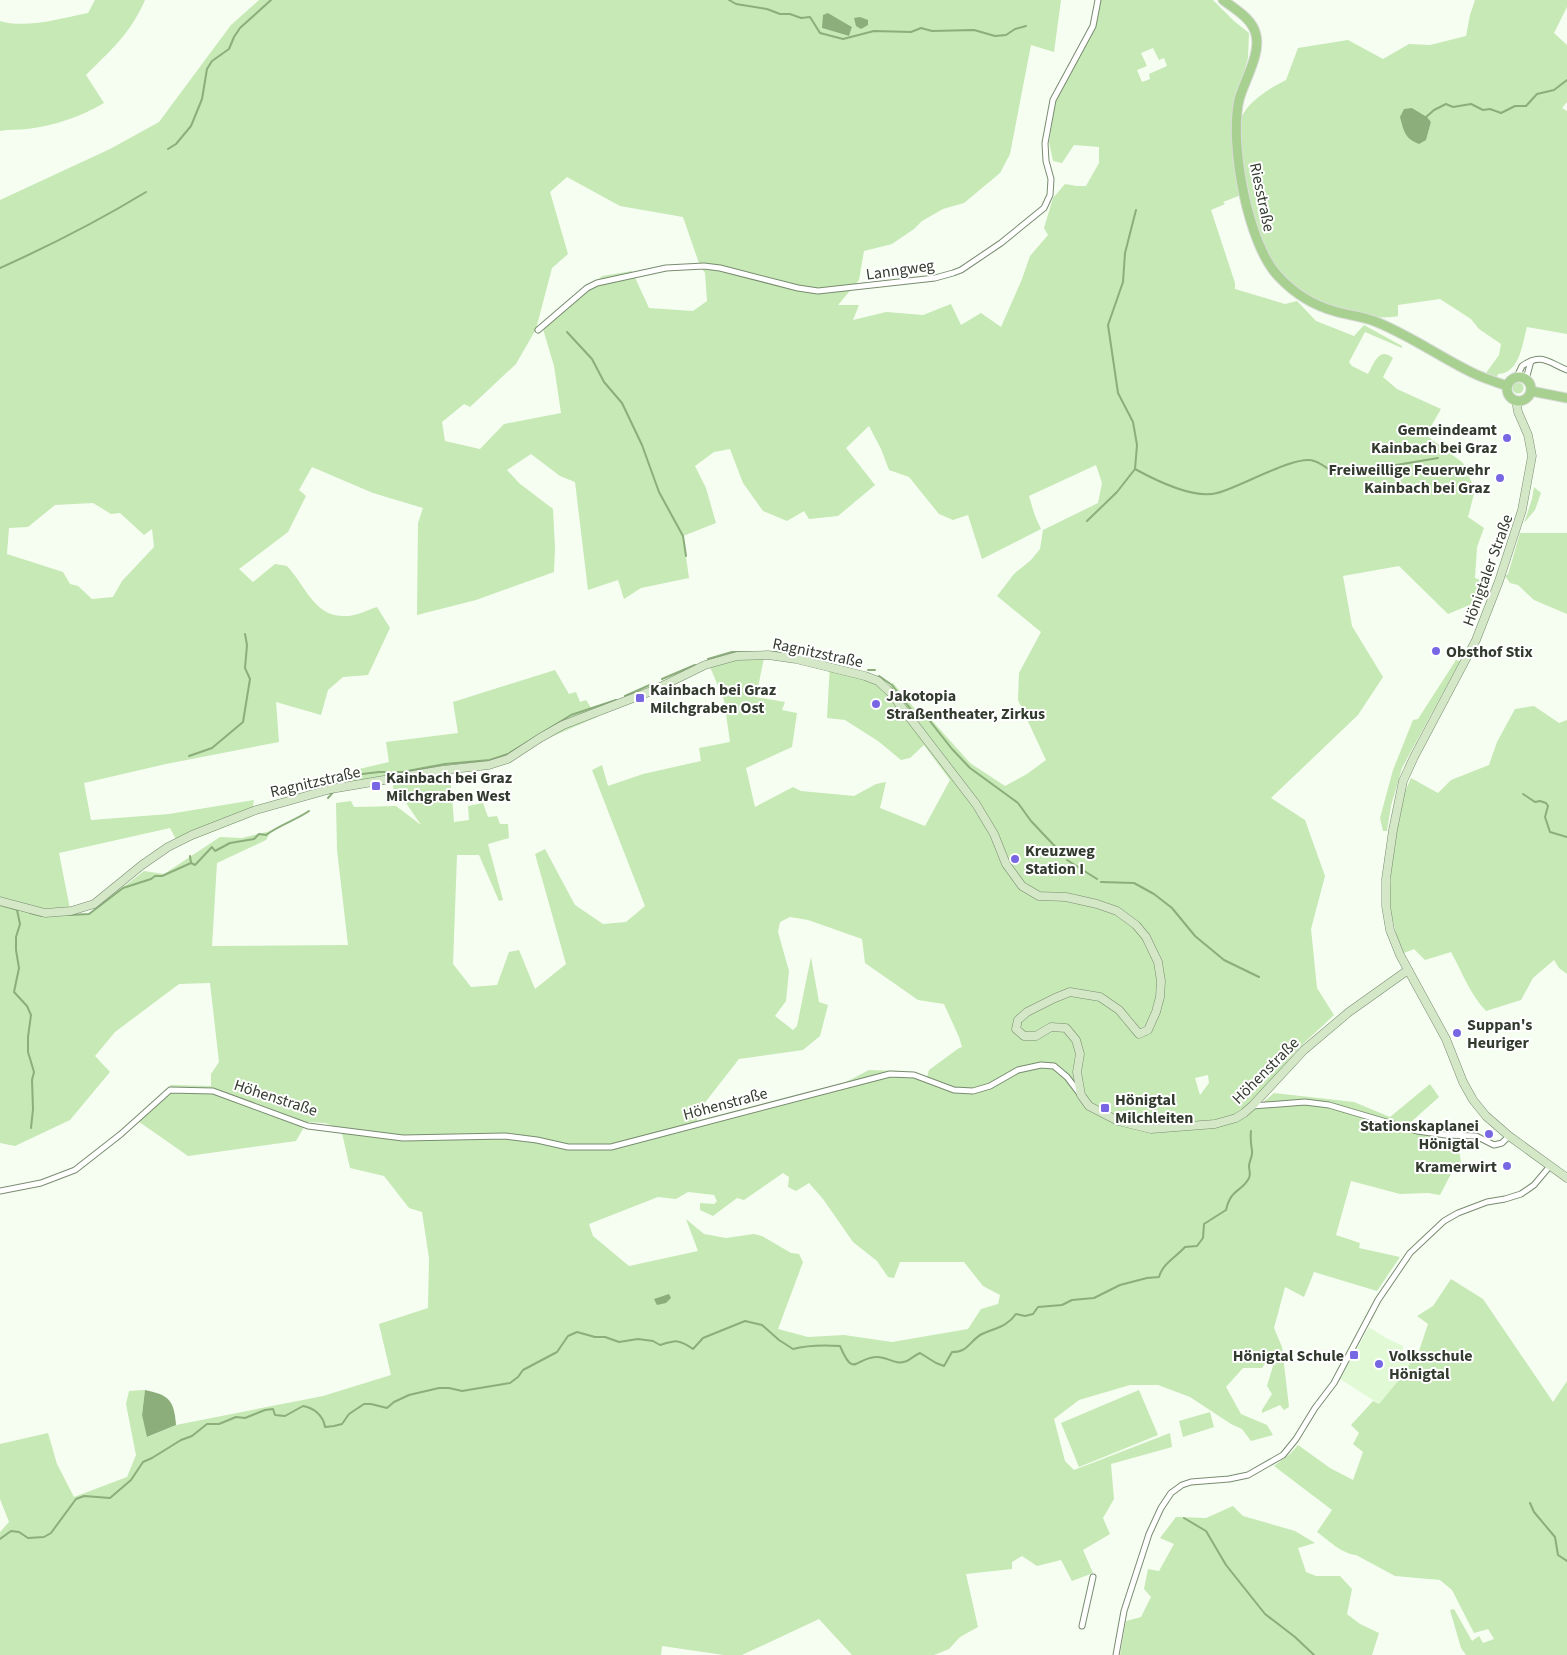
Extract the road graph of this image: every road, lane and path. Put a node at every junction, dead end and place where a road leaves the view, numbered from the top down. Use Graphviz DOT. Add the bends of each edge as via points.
graph roads {
  1 [pos="1098,0"];
  2 [pos="1223,0"];
  3 [pos="538,330"];
  4 [pos="1567,370"];
  5 [pos="1522,378"];
  6 [pos="1507,386"];
  7 [pos="1531,391"];
  8 [pos="1567,398"];
  9 [pos="1516,400"];
  10 [pos="0,901"];
  11 [pos="1408,970"];
  12 [pos="1081,1095"];
  13 [pos="1252,1106"];
  14 [pos="1508,1136"];
  15 [pos="1550,1166"];
  16 [pos="1567,1178"];
  17 [pos="0,1191"];
  18 [pos="1093,1577"];
  19 [pos="1082,1626"];
  20 [pos="1116,1655"];
  1 -- 3 [label="street, Lanngweg" via="1093,26 1053,100 1046,143 1051,179 1048,202 1000,243 961,270 935,278 818,291 720,268 666,268 597,283"];
  2 -- 6 [label="main road, Riesstraße" via="1251,23 1257,35 1254,58 1239,103 1238,135 1249,215 1256,238 1271,267 1291,289 1312,302 1374,321 1476,374"];
  4 -- 5 [label="street" via="1546,360 1531,360"];
  5 -- 6 [label="main road" via="1510,381"];
  5 -- 7 [label="main road" via="1530,384"];
  6 -- 9 [label="main road" via="1508,394"];
  7 -- 8 [label="main road"];
  7 -- 9 [label="main road" via="1525,399"];
  9 -- 11 [label="main road, Hönigtaler Straße" via="1532,456 1522,510 1476,640 1409,767 1397,806 1386,879 1386,906 1394,941"];
  10 -- 12 [label="main road, Ragnitzstraße" via="45,912 71,911 94,904 168,847 256,810 331,789 489,765 508,759 564,725 654,690 705,665 737,656 768,655 796,659 865,676 878,681 890,692 976,804 994,834 1006,864 1022,886 1039,896 1066,897 1117,911 1146,937 1158,962 1161,981 1160,997 1148,1030 1139,1034 1119,1010 1100,997 1070,992 1027,1012 1018,1020 1016,1029 1024,1036 1036,1036 1051,1027 1066,1028 1076,1040 1080,1054 1077,1072"];
  11 -- 13 [label="main road, Höhenstraße" via="1349,1012 1304,1050"];
  11 -- 14 [label="main road, Hönigtaler Straße" via="1446,1039 1472,1100"];
  12 -- 13 [label="main road, Höhenstraße" via="1089,1106 1102,1113 1151,1129 1215,1124 1236,1118"];
  12 -- 17 [label="street, Höhenstraße" via="1054,1066 1018,1070 990,1086 973,1091 954,1090 914,1075 890,1074 611,1147 568,1147 505,1136 403,1138 308,1126 213,1091 170,1090 75,1170 41,1183"];
  13 -- 14 [label="street" via="1305,1102 1329,1105 1417,1131 1446,1136 1476,1136 1494,1145 1502,1143"];
  14 -- 15 [label="main road, Hönigtaler Straße"];
  15 -- 16 [label="main road, Hönigtaler Straße"];
  15 -- 20 [label="street" via="1534,1185 1521,1194 1458,1213 1410,1253 1378,1300 1334,1383 1283,1455 1248,1476 1191,1482 1171,1493 1150,1531 1124,1611"];
  18 -- 19 [label="street"];
}
